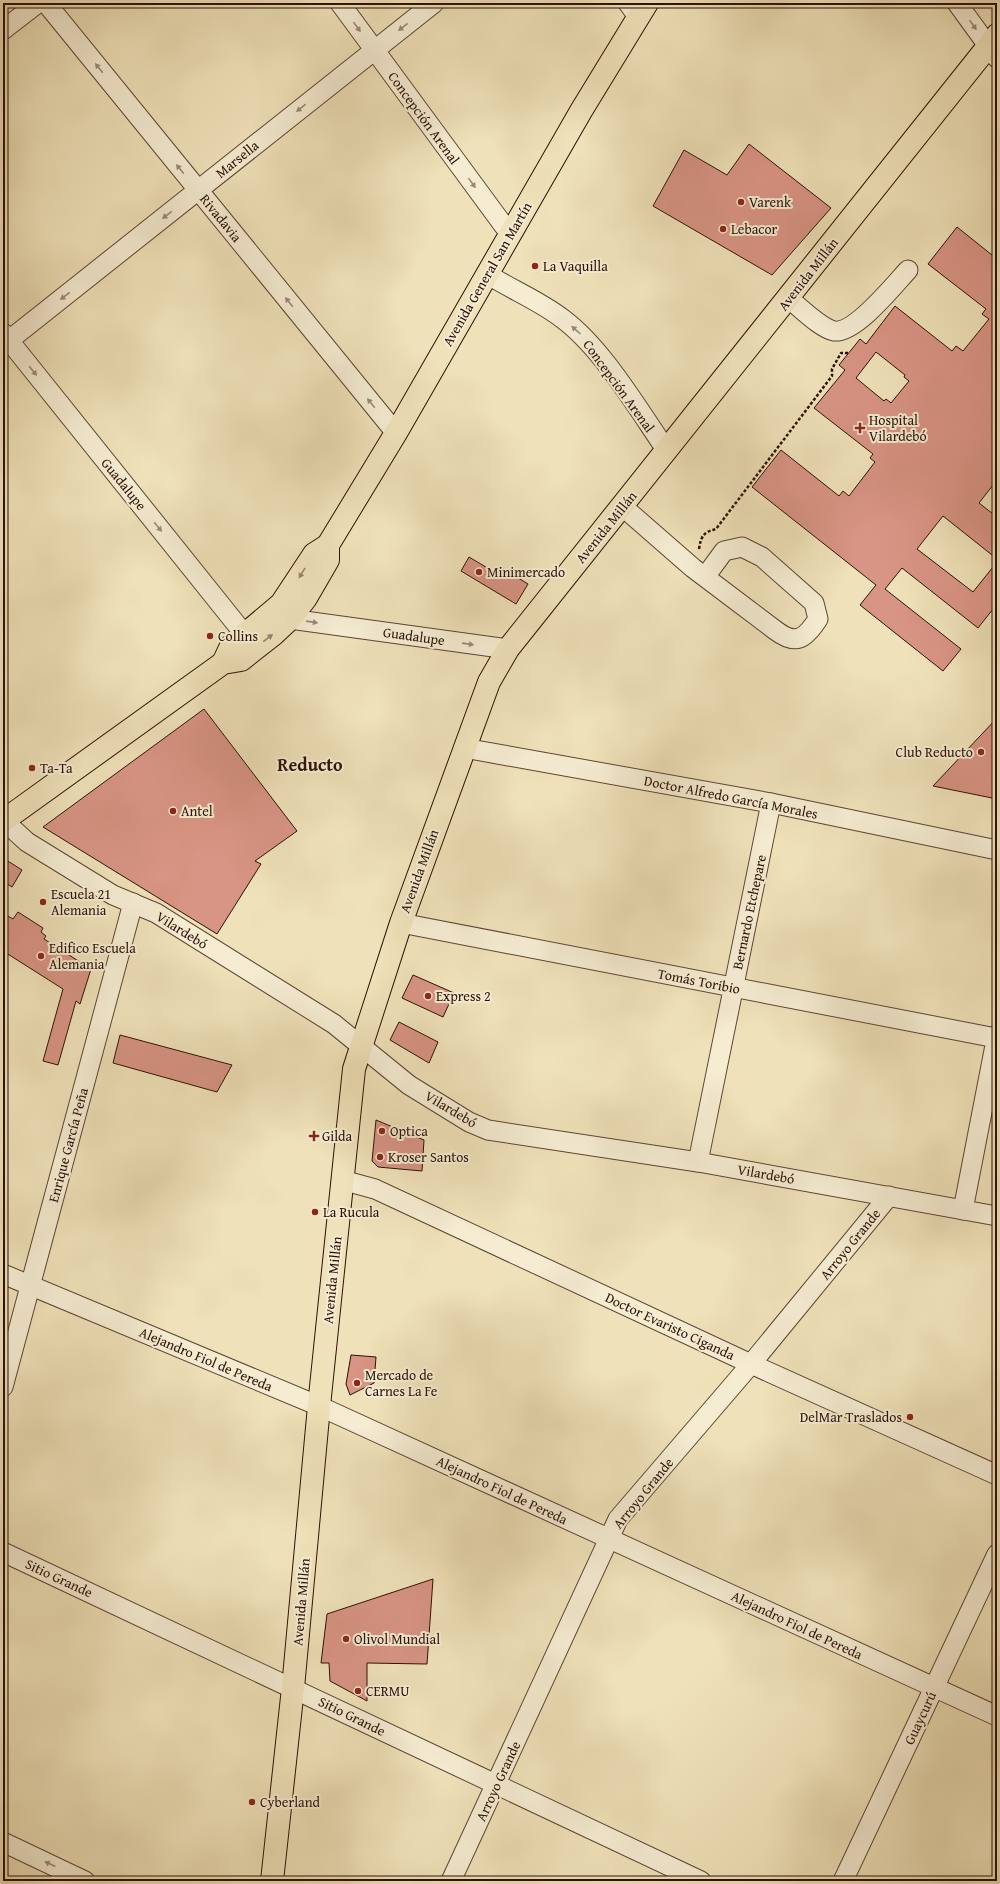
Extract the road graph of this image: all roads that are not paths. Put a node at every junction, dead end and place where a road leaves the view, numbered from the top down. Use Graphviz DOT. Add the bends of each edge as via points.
graph roads {
  1 [pos="38,3"];
  2 [pos="46,3"];
  3 [pos="340,3"];
  4 [pos="434,3"];
  5 [pos="957,3"];
  6 [pos="638,8"];
  7 [pos="3,30"];
  8 [pos="994,47"];
  9 [pos="374,50"];
  10 [pos="198,191"];
  11 [pos="511,230"];
  12 [pos="908,270"];
  13 [pos="488,274"];
  14 [pos="788,299"];
  15 [pos="5,339"];
  16 [pos="396,433"];
  17 [pos="667,451"];
  18 [pos="622,506"];
  19 [pos="705,577"];
  20 [pos="285,611"];
  21 [pos="245,635"];
  22 [pos="508,649"];
  23 [pos="223,663"];
  24 [pos="464,748"];
  25 [pos="771,804"];
  26 [pos="3,821"];
  27 [pos="997,850"];
  28 [pos="133,903"];
  29 [pos="401,923"];
  30 [pos="733,988"];
  31 [pos="997,1036"];
  32 [pos="360,1046"];
  33 [pos="698,1162"];
  34 [pos="342,1180"];
  35 [pos="889,1196"];
  36 [pos="963,1210"];
  37 [pos="997,1216"];
  38 [pos="3,1274"];
  39 [pos="31,1286"];
  40 [pos="751,1364"];
  41 [pos="3,1387"];
  42 [pos="319,1406"];
  43 [pos="997,1475"];
  44 [pos="608,1539"];
  45 [pos="3,1552"];
  46 [pos="997,1554"];
  47 [pos="293,1688"];
  48 [pos="934,1688"];
  49 [pos="997,1716"];
  50 [pos="496,1785"];
  51 [pos="3,1842"];
  52 [pos="85,1881"];
  53 [pos="272,1881"];
  54 [pos="451,1881"];
  55 [pos="701,1881"];
  56 [pos="842,1881"];
  1 -- 7 [label="street"];
  10 -- 2 [label="street, Rivadavia, one-way"];
  3 -- 9 [label="street, Concepción Arenal, one-way"];
  4 -- 9 [label="street, Marsella, one-way"];
  5 -- 8 [label="street, one-way"];
  6 -- 11 [label="main road, Avenida General San Martín"];
  8 -- 14 [label="main road, Avenida Millán"];
  9 -- 10 [label="street, Marsella, one-way"];
  9 -- 11 [label="street, Concepción Arenal, one-way" via="504,226"];
  10 -- 15 [label="street, Marsella, one-way"];
  16 -- 10 [label="street, Rivadavia, one-way"];
  11 -- 13 [label="main road, Avenida General San Martín"];
  12 -- 14 [label="street" via="859,321 846,329 834,331"];
  13 -- 16 [label="main road, Avenida General San Martín"];
  17 -- 13 [label="street, Concepción Arenal, one-way" via="602,358 579,332 562,318"];
  14 -- 17 [label="main road, Avenida Millán"];
  15 -- 21 [label="street, Guadalupe, one-way"];
  16 -- 20 [label="main road, Avenida General San Martín" via="328,545 328,560 306,598"];
  17 -- 18 [label="main road, Avenida Millán"];
  18 -- 19 [label="street"];
  18 -- 22 [label="main road, Avenida Millán"];
  19 -- 19 [label="street" via="786,638 797,640 808,635 818,619 814,603 762,557 742,547 724,551"];
  20 -- 21 [label="main road, Avenida General San Martín"];
  20 -- 22 [label="street, Guadalupe, one-way"];
  23 -- 20 [label="main road, Avenida General San Martín, one-way" via="241,660"];
  21 -- 23 [label="main road, Avenida General San Martín" via="231,646"];
  22 -- 24 [label="main road, Avenida Millán" via="489,682"];
  23 -- 26 [label="main road, Avenida General San Martín"];
  24 -- 25 [label="street, Doctor Alfredo García Morales"];
  24 -- 29 [label="main road, Avenida Millán"];
  25 -- 27 [label="street, Doctor Alfredo García Morales"];
  25 -- 30 [label="street, Bernardo Etchepare"];
  26 -- 28 [label="street, Vilardebó" via="27,842 113,895"];
  28 -- 32 [label="street, Vilardebó" via="156,913 334,1024"];
  28 -- 39 [label="street, Enrique García Peña"];
  29 -- 30 [label="street, Tomás Toribio"];
  29 -- 32 [label="main road, Avenida Millán"];
  30 -- 31 [label="street, Tomás Toribio"];
  30 -- 33 [label="street, Bernardo Etchepare"];
  31 -- 36 [label="street"];
  32 -- 33 [label="street, Vilardebó" via="409,1085 469,1122 488,1130"];
  32 -- 34 [label="main road, Avenida Millán" via="354,1069"];
  33 -- 35 [label="street, Vilardebó"];
  34 -- 40 [label="street, Doctor Evaristo Ciganda" via="375,1189"];
  34 -- 42 [label="main road, Avenida Millán"];
  35 -- 36 [label="street, Vilardebó"];
  35 -- 40 [label="street, Arroyo Grande"];
  36 -- 37 [label="street, Vilardebó"];
  38 -- 39 [label="street, Alejandro Fiol de Pereda"];
  39 -- 41 [label="street, Enrique García Peña"];
  39 -- 42 [label="street, Alejandro Fiol de Pereda"];
  40 -- 43 [label="street, Doctor Evaristo Ciganda"];
  40 -- 44 [label="street, Arroyo Grande" via="618,1520"];
  42 -- 44 [label="street, Alejandro Fiol de Pereda"];
  42 -- 47 [label="main road, Avenida Millán"];
  44 -- 48 [label="street, Alejandro Fiol de Pereda"];
  44 -- 50 [label="street, Arroyo Grande"];
  45 -- 47 [label="street, Sitio Grande"];
  46 -- 48 [label="street, Guaycurú"];
  47 -- 50 [label="street, Sitio Grande"];
  47 -- 53 [label="main road, Avenida Millán"];
  48 -- 49 [label="street, Alejandro Fiol de Pereda"];
  48 -- 56 [label="street, Guaycurú"];
  50 -- 54 [label="street, Arroyo Grande"];
  50 -- 55 [label="street, Sitio Grande"];
  52 -- 51 [label="street, one-way"];
}
